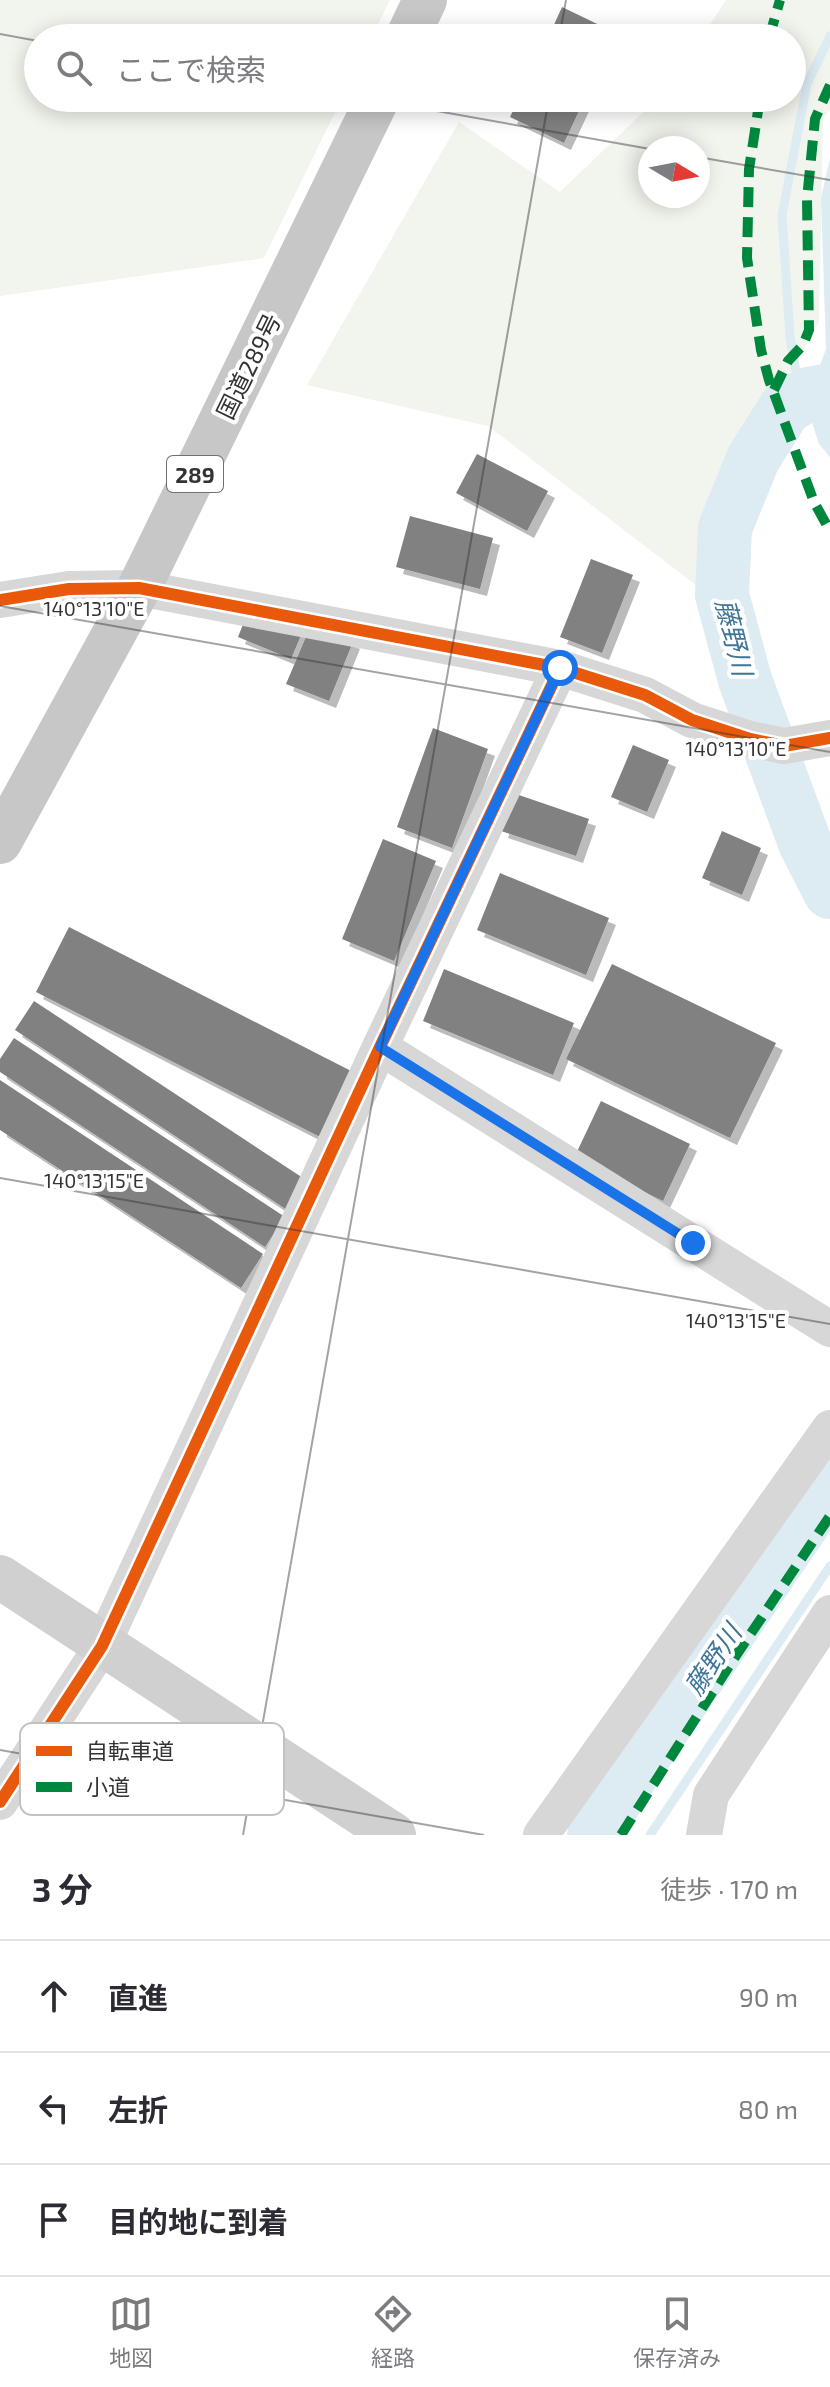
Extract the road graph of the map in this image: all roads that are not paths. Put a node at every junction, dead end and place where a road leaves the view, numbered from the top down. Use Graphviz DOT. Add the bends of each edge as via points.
graph roads {
  1 [pos="425,0"];
  2 [pos="414,24"];
  3 [pos="371,112"];
  4 [pos="139,588"];
  5 [pos="0,600"];
  6 [pos="560,668"];
  7 [pos="830,738"];
  8 [pos="0,842"];
  9 [pos="380,1047"];
  10 [pos="830,1329"];
  11 [pos="830,1428"];
  12 [pos="0,1577"];
  13 [pos="830,1613"];
  14 [pos="102,1646"];
  15 [pos="52,1723"];
  16 [pos="221,1723"];
  17 [pos="284,1764"];
  18 [pos="20,1771"];
  19 [pos="0,1802"];
  20 [pos="394,1835"];
  21 [pos="541,1835"];
  22 [pos="704,1835"];
  1 -- 2 [label="highway"];
  3 -- 4 [label="highway, 国道289号 / 289"];
  4 -- 5 [label="street" via="69,589"];
  4 -- 6 [label="street"];
  4 -- 8 [label="highway, 国道289号 / 289"];
  6 -- 7 [label="street" via="645,695 692,720 750,739 784,746"];
  6 -- 9 [label="street"];
  9 -- 10 [label="street"];
  9 -- 14 [label="street"];
  11 -- 21 [label="street"];
  12 -- 14 [label="main road"];
  13 -- 22 [label="street" via="711,1795"];
  14 -- 15 [label="street"];
  14 -- 16 [label="main road"];
  17 -- 20 [label="main road"];
  18 -- 19 [label="street"];
}
